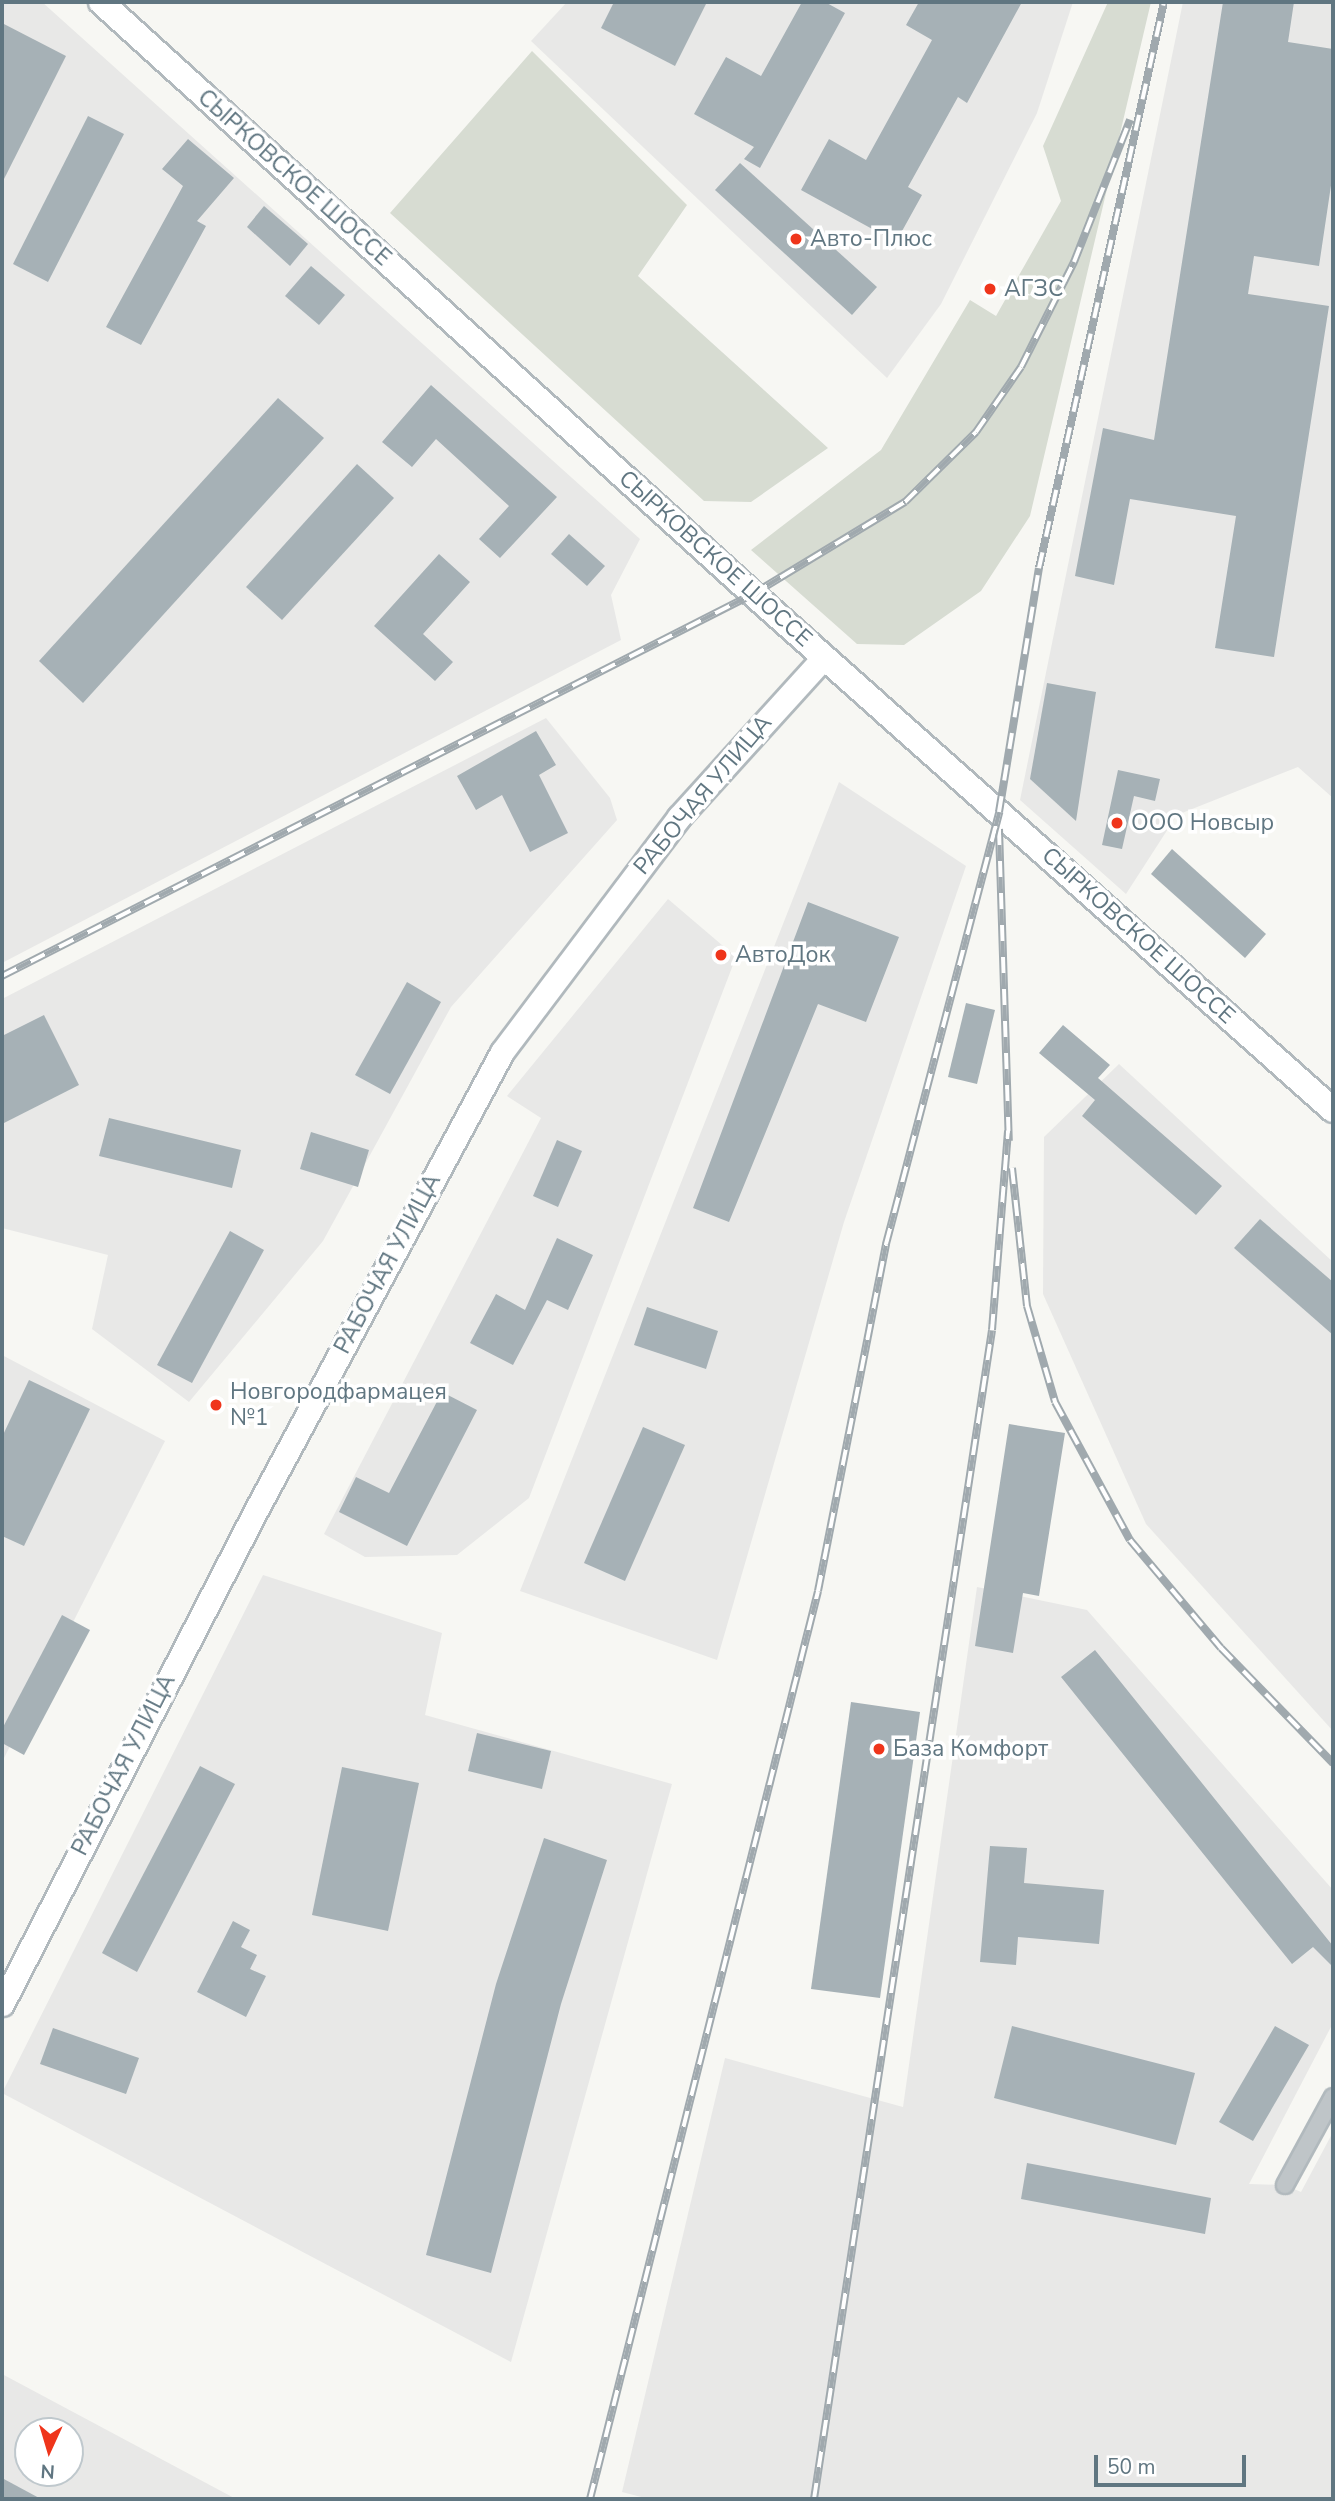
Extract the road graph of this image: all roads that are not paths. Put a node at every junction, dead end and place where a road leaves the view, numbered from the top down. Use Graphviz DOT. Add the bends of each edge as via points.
graph roads {
  1 [pos="101,2"];
  2 [pos="824,657"];
  3 [pos="1333,1110"];
  4 [pos="2,2004"];
  5 [pos="1333,2097"];
  6 [pos="1286,2185"];
  1 -- 2 [label="main road, СЫРКОВСКОЕ ШОССЕ"];
  2 -- 3 [label="main road, СЫРКОВСКОЕ ШОССЕ"];
  2 -- 4 [label="main road, РАБОЧАЯ УЛИЦА" via="679,817 502,1052 254,1514"];
  5 -- 6 [label="street"];
}
